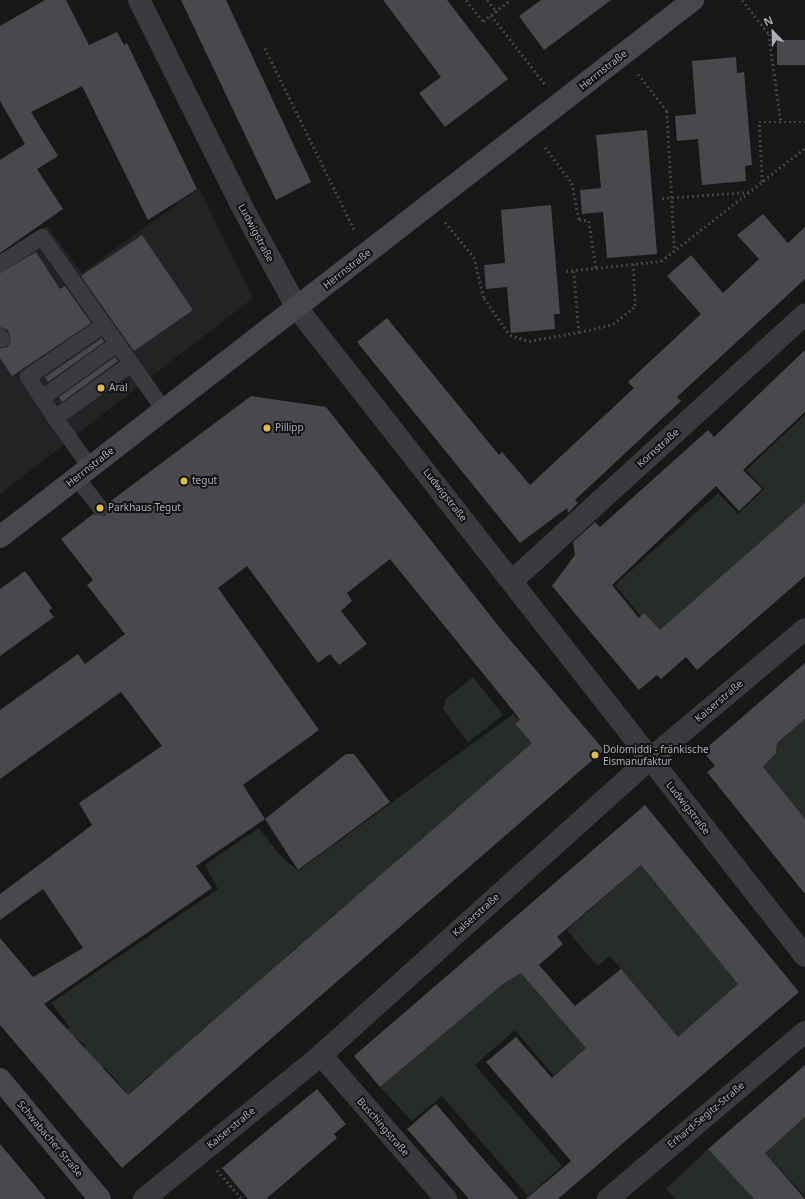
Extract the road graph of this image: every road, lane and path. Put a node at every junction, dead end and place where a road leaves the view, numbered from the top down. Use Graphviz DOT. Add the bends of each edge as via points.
graph roads {
  1 [pos="138,0"];
  2 [pos="467,0"];
  3 [pos="487,0"];
  4 [pos="510,0"];
  5 [pos="693,0"];
  6 [pos="742,0"];
  7 [pos="497,12"];
  8 [pos="492,15"];
  9 [pos="265,48"];
  10 [pos="623,54"];
  11 [pos="561,103"];
  12 [pos="782,122"];
  13 [pos="805,122"];
  14 [pos="530,127"];
  15 [pos="805,148"];
  16 [pos="762,182"];
  17 [pos="750,192"];
  18 [pos="672,197"];
  19 [pos="662,198"];
  20 [pos="431,204"];
  21 [pos="675,252"];
  22 [pos="367,254"];
  23 [pos="0,264"];
  24 [pos="633,264"];
  25 [pos="596,268"];
  26 [pos="566,271"];
  27 [pos="574,271"];
  28 [pos="297,308"];
  29 [pos="805,314"];
  30 [pos="104,325"];
  31 [pos="579,332"];
  32 [pos="117,344"];
  33 [pos="131,364"];
  34 [pos="42,398"];
  35 [pos="164,410"];
  36 [pos="56,418"];
  37 [pos="83,472"];
  38 [pos="100,508"];
  39 [pos="0,537"];
  40 [pos="512,581"];
  41 [pos="805,629"];
  42 [pos="650,759"];
  43 [pos="805,956"];
  44 [pos="805,1032"];
  45 [pos="321,1055"];
  46 [pos="0,1079"];
  47 [pos="216,1169"];
  48 [pos="100,1199"];
  49 [pos="144,1199"];
  50 [pos="242,1199"];
  51 [pos="446,1199"];
  52 [pos="608,1199"];
  1 -- 28 [label="street, Ludwigstraße" via="240,203"];
  2 -- 8 [label="path" via="483,21"];
  3 -- 7 [label="path"];
  4 -- 7 [label="path"];
  5 -- 10 [label="street, Herrnstraße"];
  6 -- 12 [label="path" via="769,34"];
  7 -- 8 [label="path"];
  8 -- 11 [label="path"];
  9 -- 22 [label="path"];
  10 -- 11 [label="street, Herrnstraße"];
  10 -- 18 [label="path" via="667,111"];
  11 -- 14 [label="street, Herrnstraße"];
  12 -- 13 [label="path"];
  12 -- 16 [label="path" via="758,122"];
  14 -- 20 [label="street, Herrnstraße"];
  14 -- 25 [label="path" via="572,183 575,211 579,219 589,221"];
  15 -- 16 [label="path"];
  16 -- 17 [label="path"];
  17 -- 18 [label="path"];
  17 -- 21 [label="path"];
  18 -- 19 [label="path"];
  18 -- 21 [label="path"];
  20 -- 22 [label="street, Herrnstraße"];
  20 -- 31 [label="path" via="474,257 484,298 510,335 529,341"];
  21 -- 24 [label="path" via="661,261"];
  22 -- 28 [label="street, Herrnstraße"];
  23 -- 30 [label="lane" via="42,237"];
  24 -- 25 [label="path"];
  24 -- 31 [label="path" via="635,306 612,324"];
  25 -- 27 [label="path"];
  26 -- 27 [label="path"];
  27 -- 31 [label="path"];
  28 -- 35 [label="street, Herrnstraße"];
  28 -- 40 [label="street, Ludwigstraße"];
  29 -- 40 [label="street, Kornstraße"];
  30 -- 32 [label="lane"];
  30 -- 34 [label="lane" via="25,373"];
  32 -- 33 [label="lane"];
  32 -- 34 [label="lane"];
  33 -- 35 [label="lane"];
  33 -- 36 [label="lane"];
  34 -- 36 [label="lane"];
  35 -- 37 [label="street, Herrnstraße"];
  36 -- 37 [label="lane"];
  37 -- 38 [label="lane"];
  37 -- 39 [label="street, Herrnstraße"];
  40 -- 42 [label="street, Ludwigstraße"];
  41 -- 42 [label="street, Kaiserstraße"];
  42 -- 43 [label="street, Ludwigstraße"];
  42 -- 45 [label="street, Kaiserstraße"];
  44 -- 52 [label="street, Erhard-Segitz-Straße"];
  45 -- 49 [label="street, Kaiserstraße"];
  45 -- 51 [label="street, Buschingstraße"];
  46 -- 48 [label="street, Schwabacher Straße"];
  47 -- 50 [label="path"];
}
